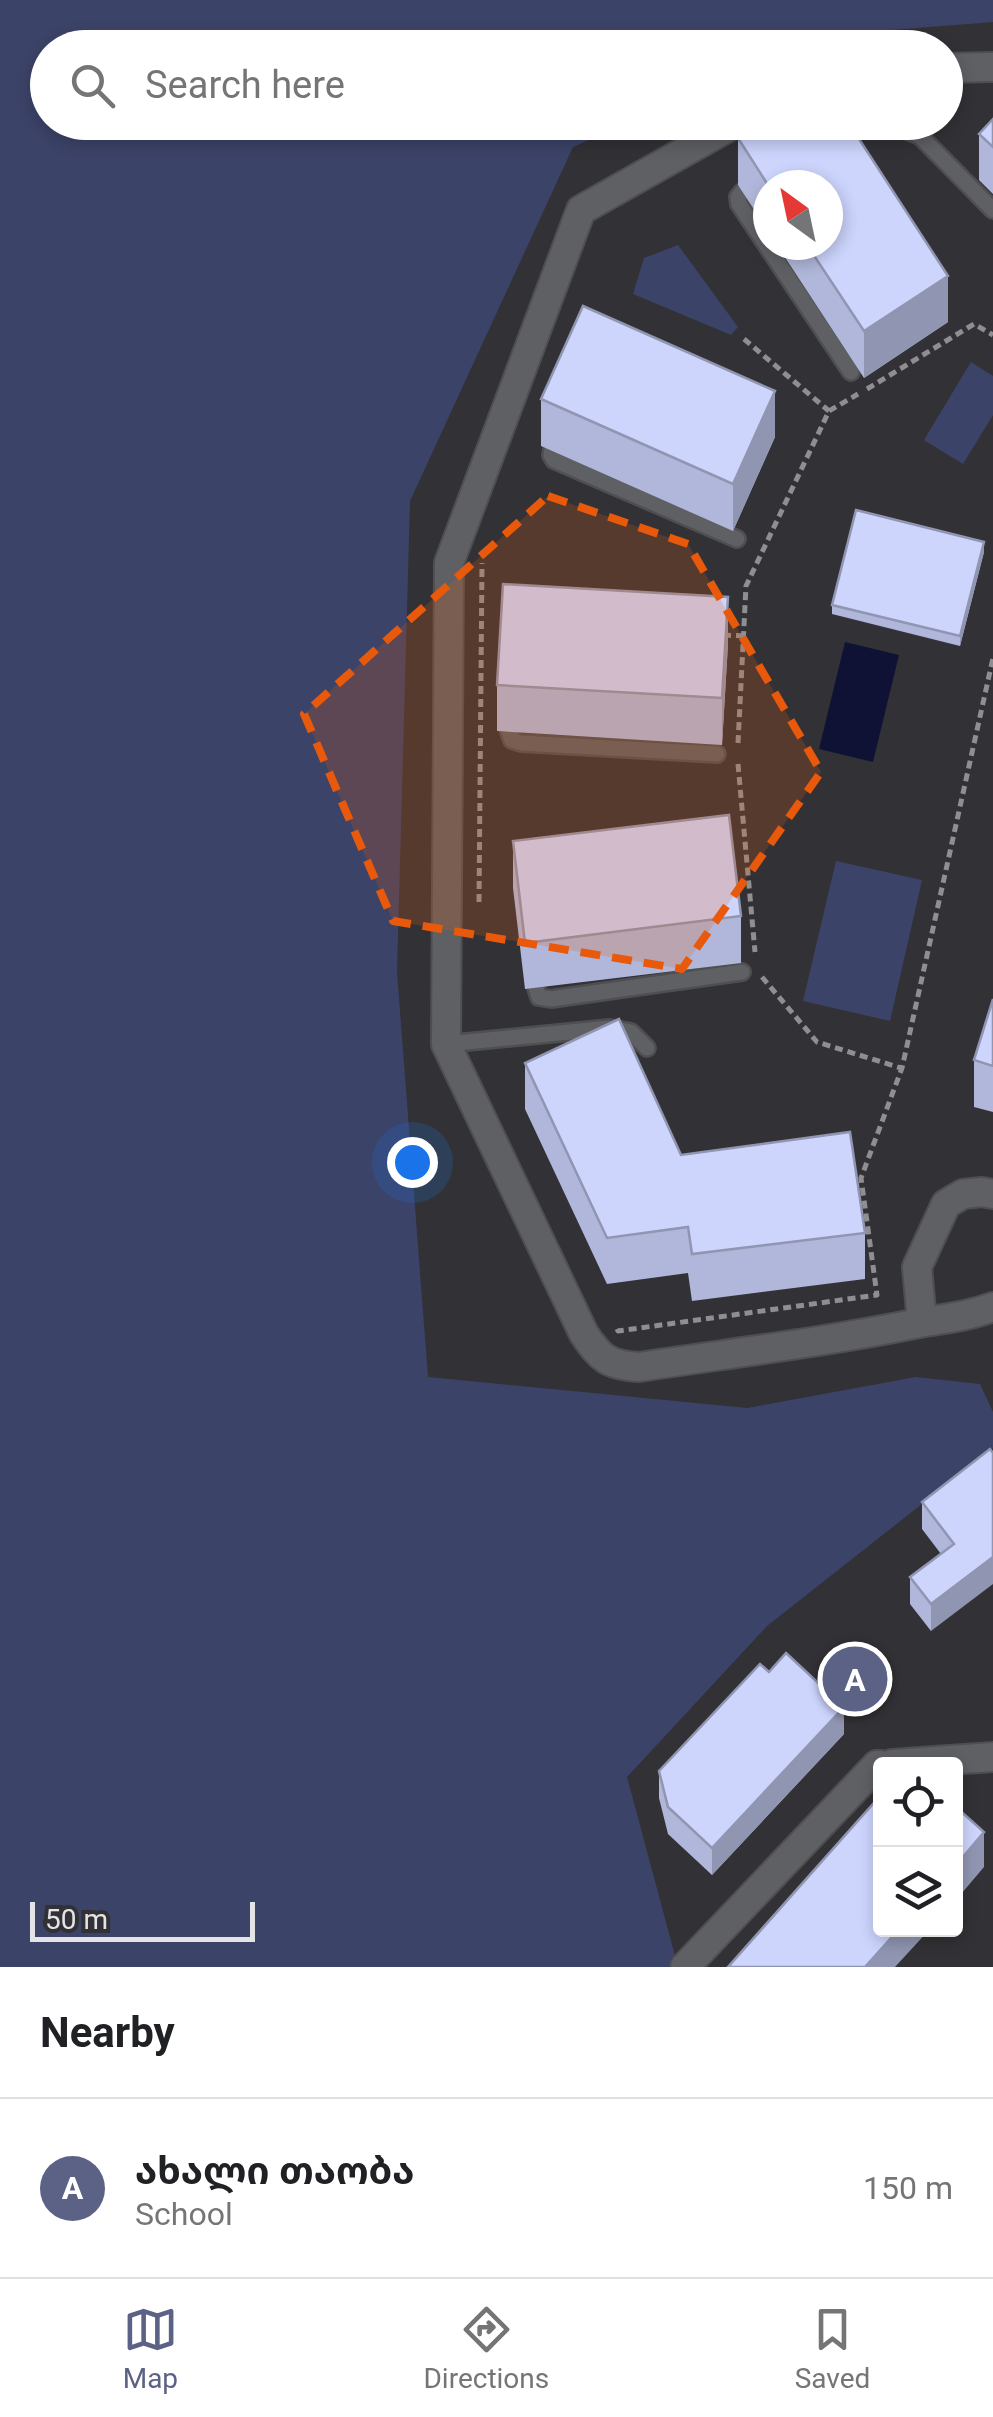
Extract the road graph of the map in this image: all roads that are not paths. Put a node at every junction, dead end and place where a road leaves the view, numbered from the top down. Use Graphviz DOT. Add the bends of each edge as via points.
graph roads {
  1 [pos="993,67"];
  2 [pos="963,68"];
  3 [pos="705,140"];
  4 [pos="834,140"];
  5 [pos="924,140"];
  6 [pos="840,150"];
  7 [pos="742,192"];
  8 [pos="993,210"];
  9 [pos="851,372"];
  10 [pos="552,450"];
  11 [pos="737,539"];
  12 [pos="509,732"];
  13 [pos="717,754"];
  14 [pos="750,971"];
  15 [pos="536,988"];
  16 [pos="446,1044"];
  17 [pos="648,1048"];
  18 [pos="993,1194"];
  19 [pos="993,1306"];
  20 [pos="922,1322"];
  21 [pos="993,1757"];
  22 [pos="963,1759"];
  23 [pos="873,1770"];
  24 [pos="685,1967"];
  1 -- 2 [label="street"];
  3 -- 16 [label="street" via="581,210 449,564"];
  4 -- 6 [label="lane"];
  5 -- 8 [label="lane"];
  7 -- 9 [label="lane" via="740,204"];
  10 -- 11 [label="lane" via="554,460"];
  12 -- 13 [label="lane" via="522,743"];
  14 -- 15 [label="lane" via="551,999 539,997"];
  16 -- 17 [label="lane" via="610,1028 632,1032"];
  16 -- 20 [label="street" via="584,1334 615,1366"];
  18 -- 20 [label="street" via="964,1194 946,1204 917,1267"];
  19 -- 20 [label="street"];
  21 -- 22 [label="street"];
  23 -- 24 [label="street"];
}
